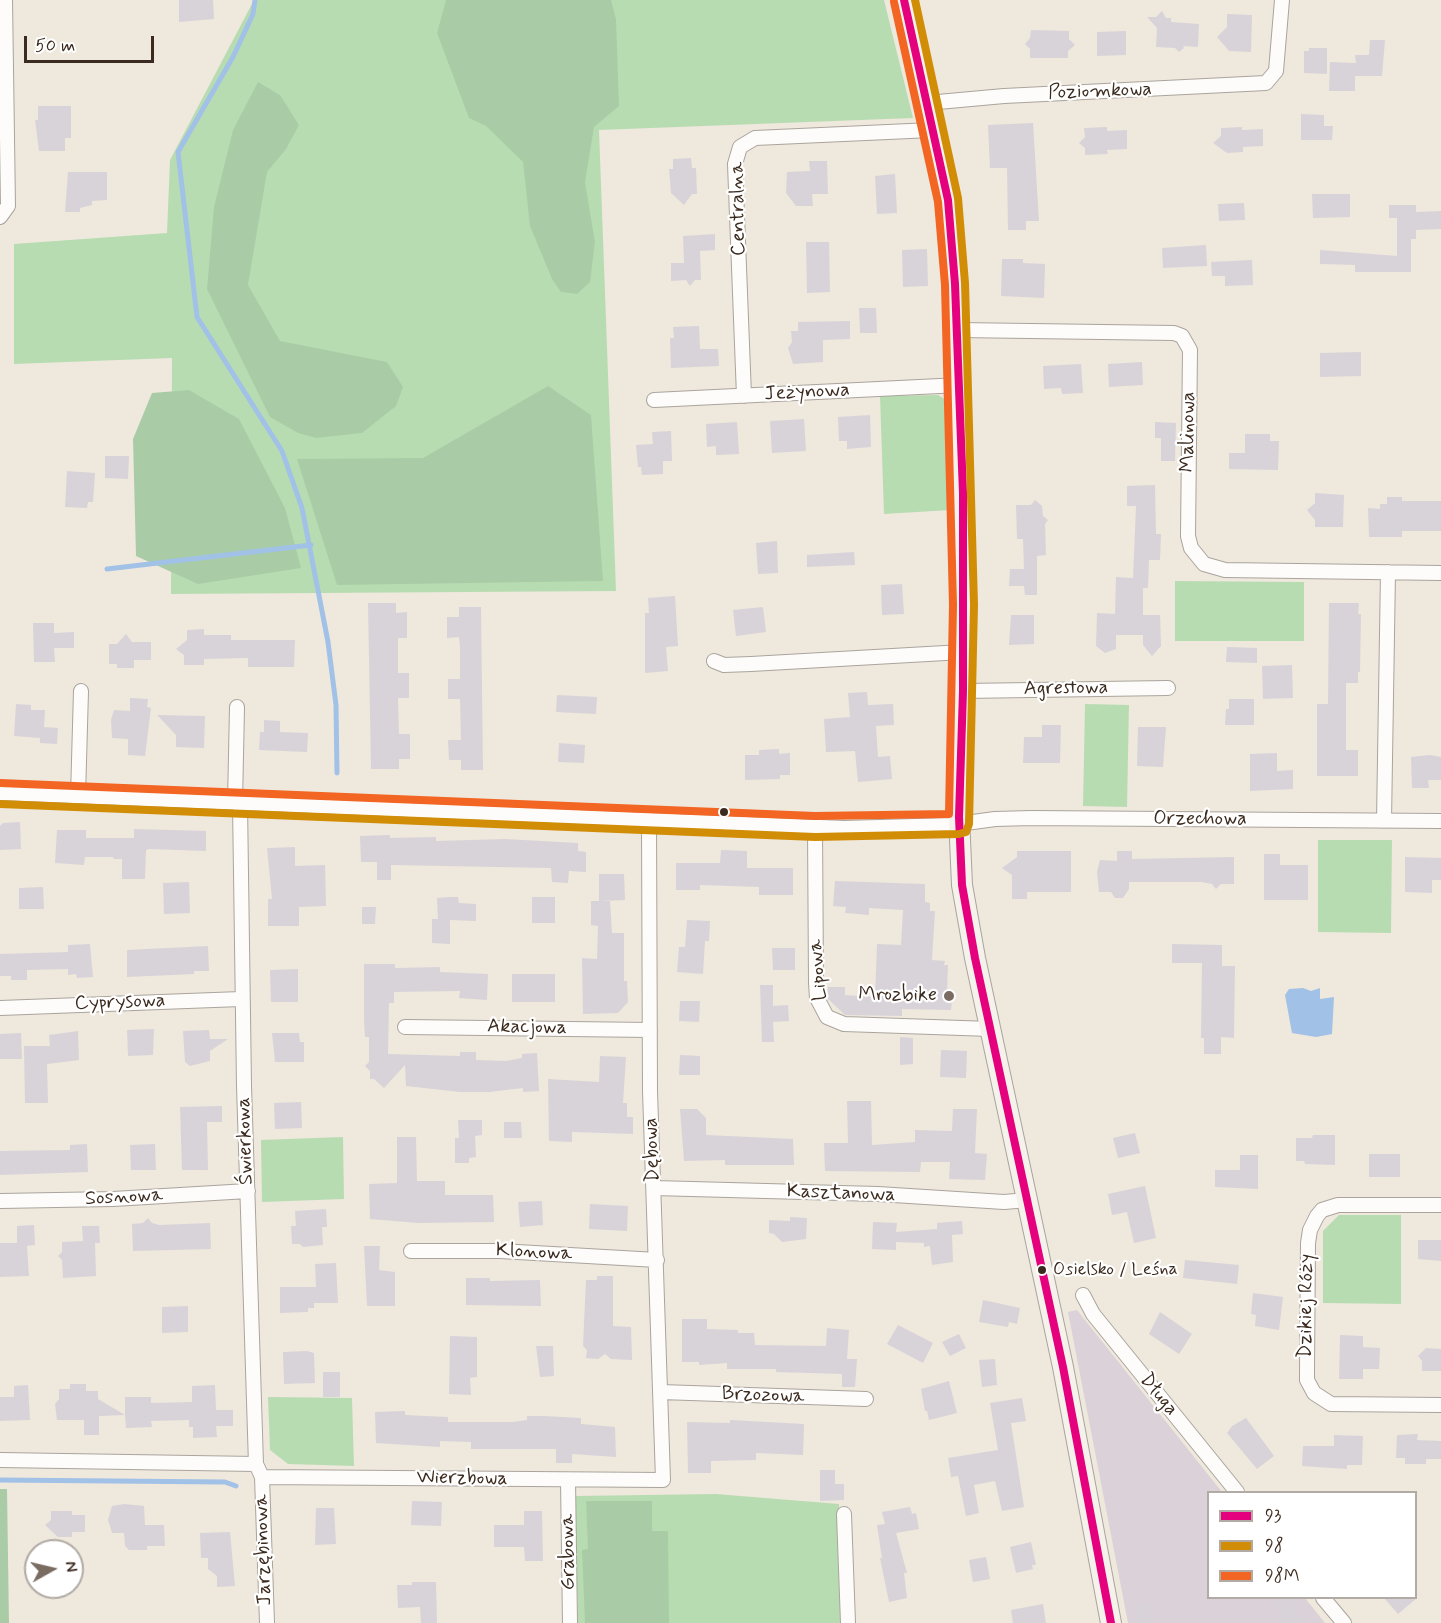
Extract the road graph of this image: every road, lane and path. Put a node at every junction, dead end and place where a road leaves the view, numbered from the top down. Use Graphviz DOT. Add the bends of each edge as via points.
graph roads {
  1 [pos="4,0"];
  2 [pos="904,0"];
  3 [pos="1281,0"];
  4 [pos="927,104"];
  5 [pos="932,130"];
  6 [pos="0,217"];
  7 [pos="958,330"];
  8 [pos="960,385"];
  9 [pos="744,396"];
  10 [pos="654,400"];
  11 [pos="1388,572"];
  12 [pos="1441,573"];
  13 [pos="963,652"];
  14 [pos="714,661"];
  15 [pos="1168,688"];
  16 [pos="963,691"];
  17 [pos="81,692"];
  18 [pos="237,706"];
  19 [pos="0,793"];
  20 [pos="78,796"];
  21 [pos="238,803"];
  22 [pos="649,820"];
  23 [pos="1384,821"];
  24 [pos="1441,821"];
  25 [pos="959,824"];
  26 [pos="815,827"];
  27 [pos="241,999"];
  28 [pos="0,1008"];
  29 [pos="405,1027"];
  30 [pos="991,1029"];
  31 [pos="650,1030"];
  32 [pos="654,1188"];
  33 [pos="248,1191"];
  34 [pos="1028,1200"];
  35 [pos="0,1201"];
  36 [pos="1441,1204"];
  37 [pos="411,1251"];
  38 [pos="657,1260"];
  39 [pos="1083,1295"];
  40 [pos="661,1392"];
  41 [pos="866,1399"];
  42 [pos="1441,1405"];
  43 [pos="0,1460"];
  44 [pos="259,1470"];
  45 [pos="568,1480"];
  46 [pos="663,1480"];
  47 [pos="1236,1491"];
  48 [pos="844,1514"];
  49 [pos="1324,1599"];
  50 [pos="267,1623"];
  51 [pos="570,1623"];
  52 [pos="848,1623"];
  53 [pos="1111,1623"];
  54 [pos="1344,1623"];
  1 -- 6 [label="street" via="8,206"];
  2 -- 4 [label="street"];
  3 -- 4 [label="street, Poziomkowa" via="1278,57 1272,78 1266,83 1004,96"];
  4 -- 5 [label="street"];
  5 -- 7 [label="street" via="948,200"];
  5 -- 9 [label="street, Centralna" via="754,138 740,147 735,164"];
  7 -- 8 [label="street"];
  7 -- 11 [label="street, Malinowa" via="1150,332 1182,336 1190,350 1188,536 1196,557 1204,564 1225,570"];
  8 -- 9 [label="street, Jeżynowa"];
  8 -- 13 [label="street"];
  9 -- 10 [label="street, Jeżynowa"];
  11 -- 12 [label="street, Malinowa"];
  11 -- 23 [label="street"];
  13 -- 14 [label="street" via="724,665"];
  13 -- 16 [label="street"];
  15 -- 16 [label="street, Agrestowa"];
  16 -- 25 [label="street"];
  17 -- 20 [label="street"];
  18 -- 21 [label="street, Świerkowa"];
  19 -- 20 [label="street, Orzechowa"];
  20 -- 21 [label="street, Orzechowa"];
  21 -- 22 [label="street, Orzechowa"];
  21 -- 27 [label="street, Świerkowa"];
  22 -- 26 [label="street, Orzechowa"];
  22 -- 31 [label="street, Dębowa"];
  23 -- 24 [label="street, Orzechowa"];
  23 -- 25 [label="street, Orzechowa" via="1031,818"];
  25 -- 26 [label="street, Orzechowa"];
  25 -- 30 [label="street" via="962,885"];
  26 -- 30 [label="street, Lipowa" via="817,999 827,1017 844,1024"];
  27 -- 28 [label="street, Cyprysowa"];
  27 -- 33 [label="street, Świerkowa"];
  29 -- 31 [label="street, Akacjowa"];
  30 -- 34 [label="street"];
  31 -- 32 [label="street, Dębowa"];
  32 -- 34 [label="street, Kasztanowa"];
  32 -- 38 [label="street, Dębowa"];
  33 -- 35 [label="street, Sosnowa"];
  33 -- 44 [label="street, Świerkowa"];
  34 -- 53 [label="street"];
  36 -- 42 [label="street, Dzikiej Róży" via="1338,1205 1317,1216 1308,1243 1307,1370 1314,1393 1330,1404"];
  37 -- 38 [label="street, Klonowa" via="500,1251"];
  38 -- 40 [label="street, Dębowa"];
  39 -- 47 [label="street, Długa" via="1093,1314"];
  40 -- 41 [label="street, Brzozowa"];
  40 -- 46 [label="street, Dębowa"];
  43 -- 44 [label="street, Wierzbowa"];
  44 -- 45 [label="street, Wierzbowa"];
  44 -- 50 [label="street, Jarzębinowa"];
  45 -- 46 [label="street, Wierzbowa"];
  45 -- 51 [label="street, Grabowa"];
  48 -- 52 [label="street"];
  49 -- 54 [label="street"];
}
